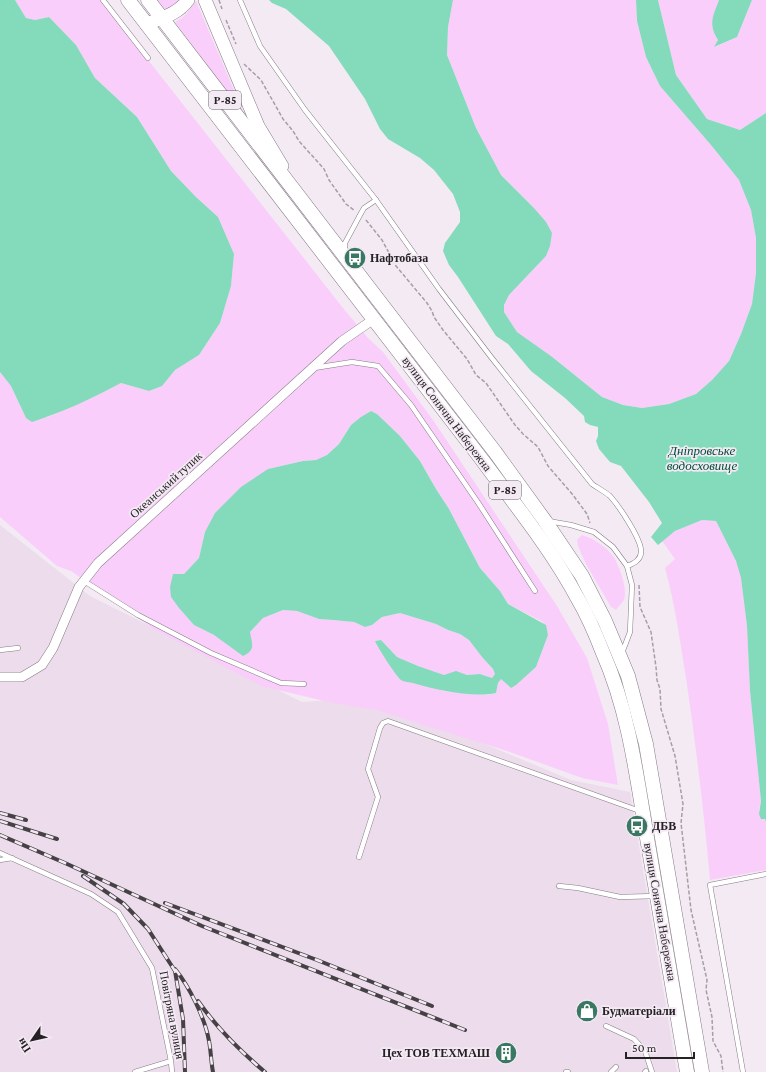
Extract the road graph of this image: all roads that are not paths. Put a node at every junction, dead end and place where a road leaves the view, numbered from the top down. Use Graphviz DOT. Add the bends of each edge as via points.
graph roads {
  1 [pos="103,0"];
  2 [pos="128,0"];
  3 [pos="148,0"];
  4 [pos="188,0"];
  5 [pos="204,0"];
  6 [pos="240,0"];
  7 [pos="162,18"];
  8 [pos="146,24"];
  9 [pos="148,58"];
  10 [pos="302,200"];
  11 [pos="376,200"];
  12 [pos="345,257"];
  13 [pos="374,318"];
  14 [pos="313,368"];
  15 [pos="545,521"];
  16 [pos="627,566"];
  17 [pos="84,581"];
  18 [pos="535,591"];
  19 [pos="18,648"];
  20 [pos="0,650"];
  21 [pos="621,657"];
  22 [pos="0,677"];
  23 [pos="304,684"];
  24 [pos="643,809"];
  25 [pos="0,853"];
  26 [pos="359,857"];
  27 [pos="12,858"];
  28 [pos="0,860"];
  29 [pos="766,874"];
  30 [pos="559,886"];
  31 [pos="658,896"];
  32 [pos="606,1026"];
  33 [pos="171,1061"];
  34 [pos="616,1067"];
  35 [pos="135,1072"];
  36 [pos="172,1072"];
  37 [pos="611,1072"];
  38 [pos="652,1072"];
  39 [pos="688,1072"];
  40 [pos="702,1072"];
  41 [pos="743,1072"];
  1 -- 9 [label="lane"];
  2 -- 8 [label="main road, вулиця Сонячна Набережна / Р-85"];
  3 -- 7 [label="main road, вулиця Сонячна Набережна / Р-85"];
  4 -- 7 [label="main road" via="175,13"];
  5 -- 10 [label="main road" via="258,126"];
  6 -- 11 [label="lane" via="260,46 305,110"];
  7 -- 8 [label="main road"];
  7 -- 10 [label="main road, вулиця Сонячна Набережна / Р-85"];
  8 -- 13 [label="main road, вулиця Сонячна Набережна / Р-85"];
  10 -- 12 [label="main road, вулиця Сонячна Набережна / Р-85"];
  11 -- 12 [label="lane" via="364,208 345,243"];
  11 -- 16 [label="lane" via="491,357 592,484 610,496 619,508 637,537 642,553 638,560"];
  12 -- 15 [label="main road, вулиця Сонячна Набережна / Р-85"];
  13 -- 14 [label="street, Океанський тупик" via="342,341"];
  13 -- 24 [label="main road, вулиця Сонячна Набережна / Р-85" via="520,510 579,600 604,654 620,700 632,747"];
  14 -- 17 [label="street, Океанський тупик" via="98,563"];
  14 -- 18 [label="lane" via="352,362 378,366 411,405"];
  15 -- 16 [label="lane" via="571,524 594,532 613,547"];
  15 -- 21 [label="main road, вулиця Сонячна Набережна / Р-85" via="582,576"];
  16 -- 21 [label="lane" via="632,585 630,632"];
  17 -- 22 [label="street, Океанський тупик" via="79,587 53,648 42,665 22,677"];
  17 -- 23 [label="lane" via="138,615 211,653 281,683"];
  19 -- 20 [label="lane"];
  21 -- 40 [label="main road, вулиця Сонячна Набережна / Р-85" via="646,744"];
  24 -- 26 [label="lane" via="637,810 388,721 380,728 368,769 378,797"];
  24 -- 31 [label="main road, вулиця Сонячна Набережна / Р-85"];
  25 -- 27 [label="lane, Повітряна вулиця"];
  27 -- 28 [label="lane"];
  27 -- 33 [label="lane, Повітряна вулиця" via="91,894 118,912 152,968"];
  29 -- 41 [label="lane" via="710,885"];
  30 -- 31 [label="lane" via="620,897"];
  31 -- 39 [label="main road, вулиця Сонячна Набережна / Р-85"];
  32 -- 38 [label="lane" via="634,1039 646,1051"];
  33 -- 35 [label="lane"];
  33 -- 36 [label="lane, Повітряна вулиця"];
  34 -- 37 [label="lane"];
}
